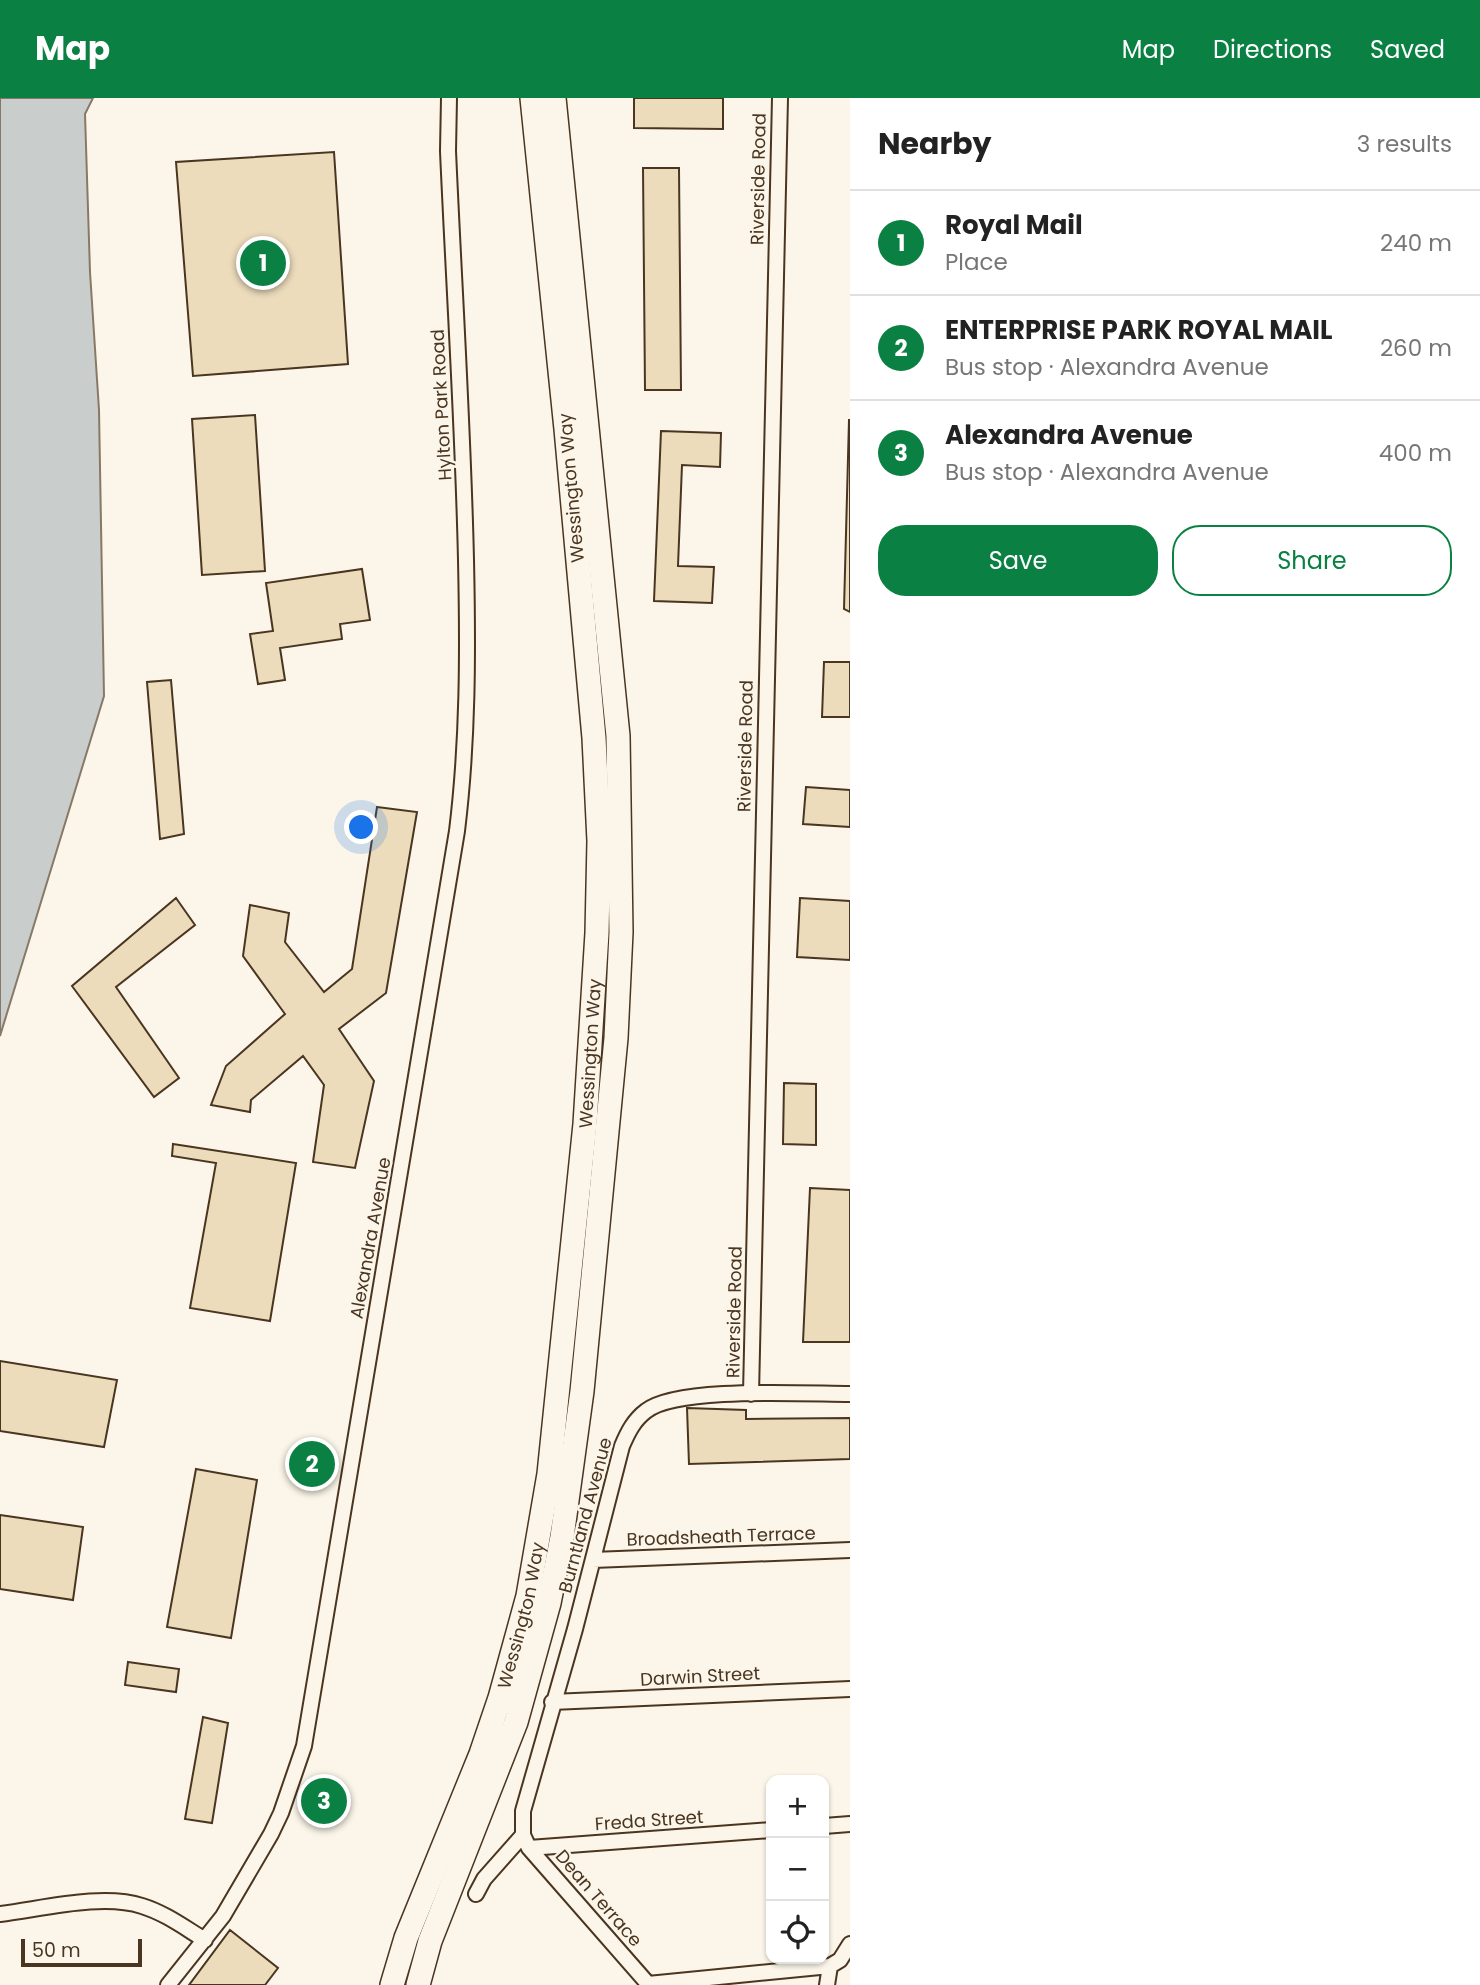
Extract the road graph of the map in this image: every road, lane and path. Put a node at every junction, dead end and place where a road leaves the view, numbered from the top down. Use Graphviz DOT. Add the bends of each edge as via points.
graph roads {
  1 [pos="449,98"];
  2 [pos="531,98"];
  3 [pos="554,98"];
  4 [pos="779,98"];
  5 [pos="466,709"];
  6 [pos="751,1394"];
  7 [pos="850,1394"];
  8 [pos="850,1550"];
  9 [pos="593,1560"];
  10 [pos="850,1689"];
  11 [pos="552,1702"];
  12 [pos="850,1824"];
  13 [pos="829,1826"];
  14 [pos="766,1830"];
  15 [pos="526,1842"];
  16 [pos="476,1894"];
  17 [pos="0,1914"];
  18 [pos="205,1940"];
  19 [pos="850,1944"];
  20 [pos="830,1966"];
  21 [pos="648,1984"];
  22 [pos="168,1985"];
  23 [pos="392,1985"];
  24 [pos="418,1985"];
  25 [pos="827,1985"];
  1 -- 5 [label="street, Hylton Park Road" via="464,474"];
  2 -- 23 [label="main road, Wessington Way" via="594,738 599,841 585,1124 549,1474 528,1596 481,1754 406,1938"];
  3 -- 24 [label="main road, Wessington Way" via="618,736 621,932 616,1038 580,1402 549,1603 516,1722 430,1941"];
  4 -- 6 [label="street, Riverside Road"];
  5 -- 18 [label="street, Alexandra Avenue" via="455,845 304,1746 281,1814"];
  6 -- 7 [label="street, Burntland Avenue"];
  6 -- 9 [label="street, Burntland Avenue" via="710,1394 668,1402 648,1408 634,1421 621,1446"];
  8 -- 9 [label="street, Broadsheath Terrace"];
  9 -- 11 [label="street, Burntland Avenue"];
  10 -- 11 [label="street, Darwin Street"];
  11 -- 15 [label="street, Burntland Avenue" via="523,1811"];
  12 -- 13 [label="street"];
  14 -- 15 [label="street, Freda Street"];
  15 -- 16 [label="street" via="515,1842"];
  15 -- 21 [label="street, Dean Terrace"];
  17 -- 18 [label="street" via="112,1901 164,1915"];
  18 -- 22 [label="street, Alexandra Avenue"];
  19 -- 20 [label="street"];
  20 -- 21 [label="street"];
  20 -- 25 [label="street"];
}
